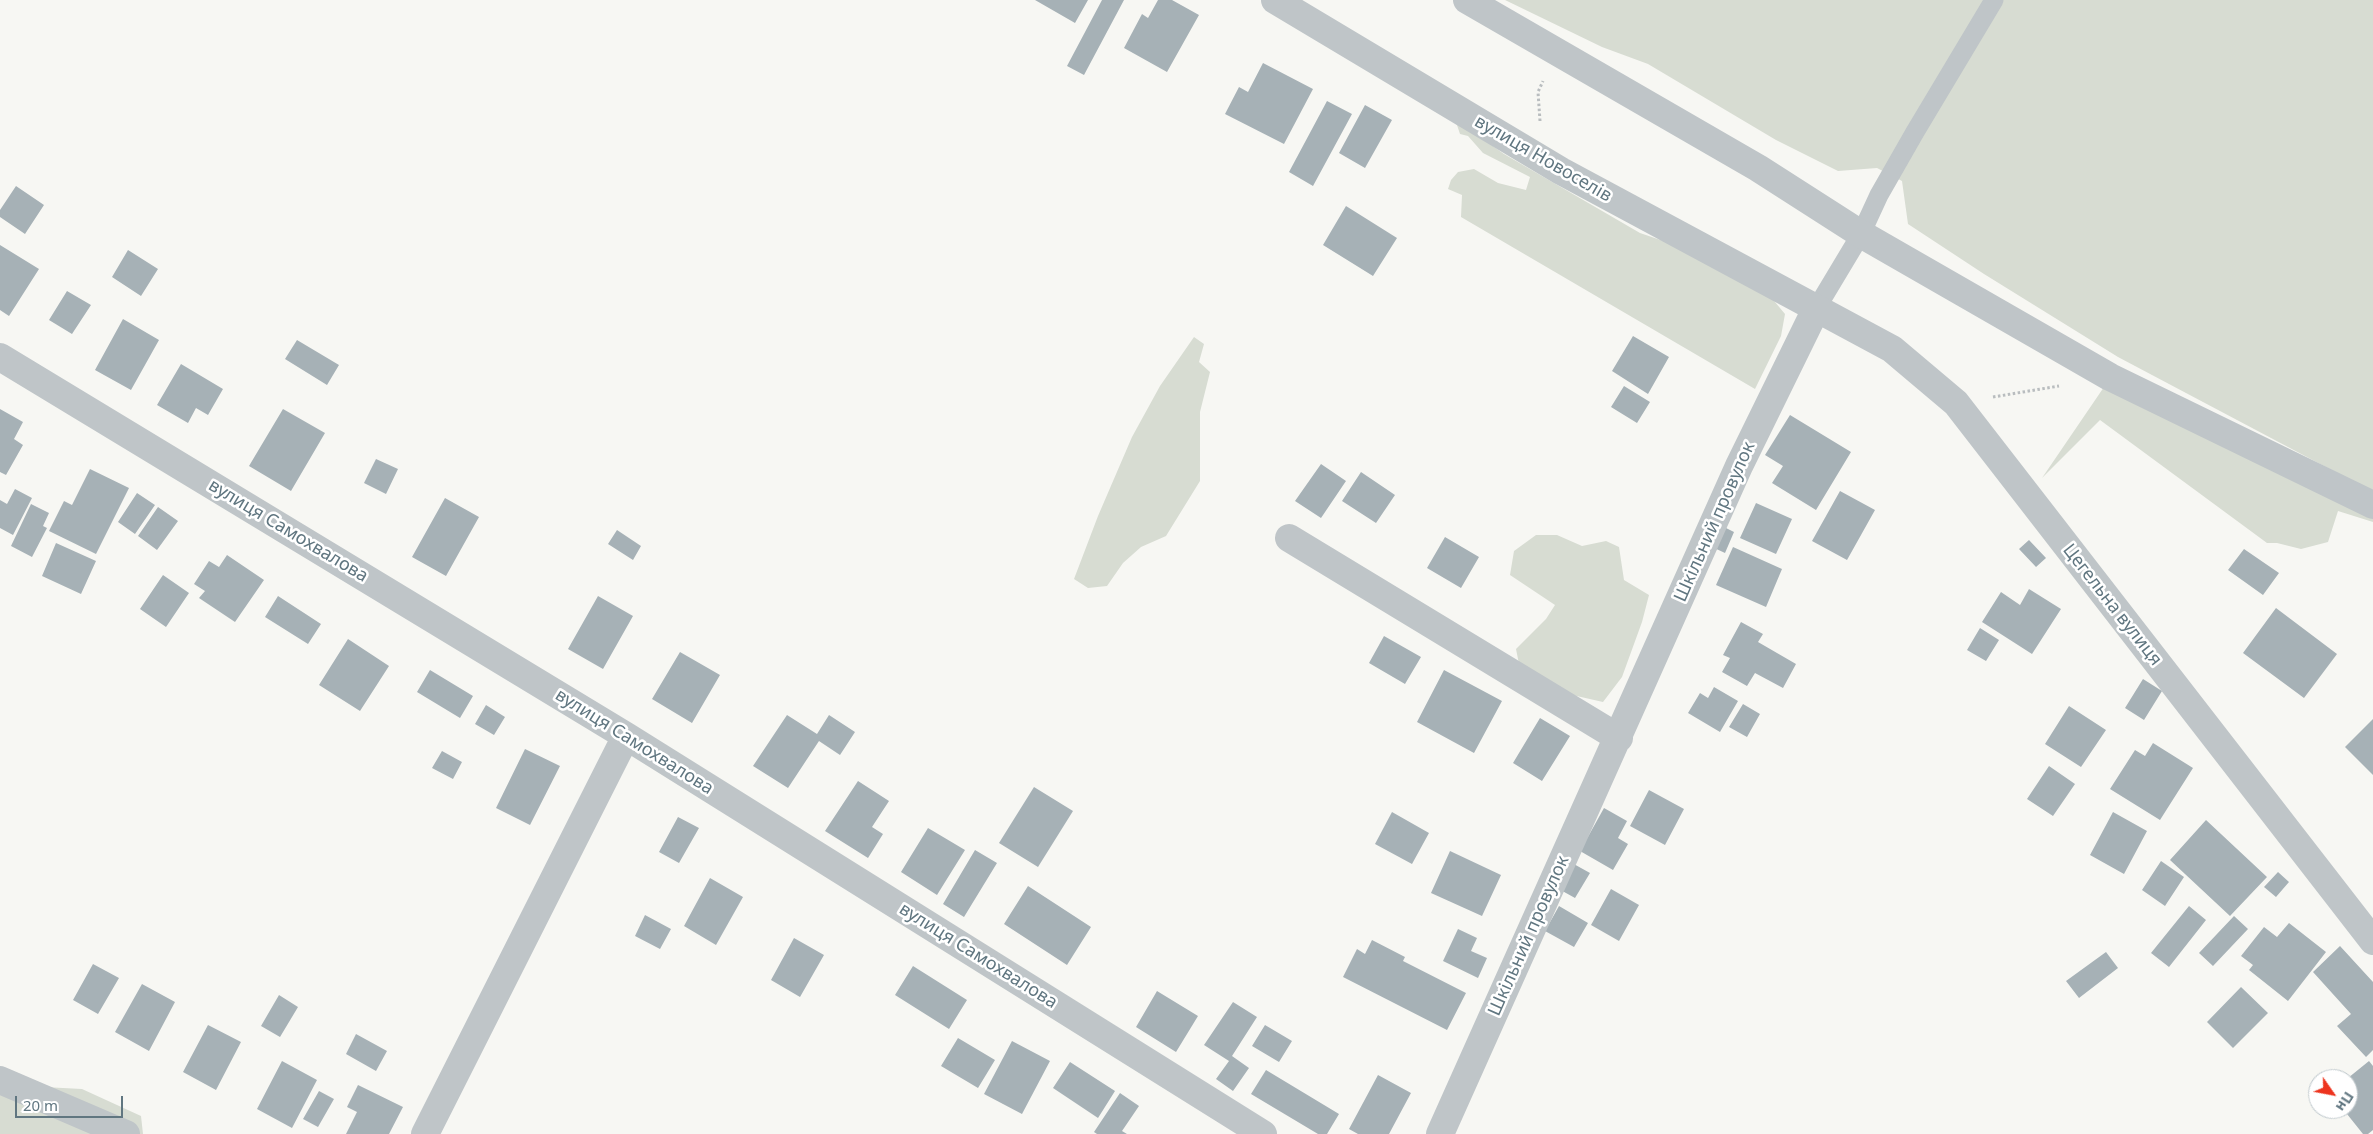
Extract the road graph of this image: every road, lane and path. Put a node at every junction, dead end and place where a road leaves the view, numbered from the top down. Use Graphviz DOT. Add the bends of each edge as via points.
graph roads {
  1 [pos="1276,0"];
  2 [pos="1467,0"];
  3 [pos="1994,0"];
  4 [pos="1861,234"];
  5 [pos="1816,308"];
  6 [pos="0,357"];
  7 [pos="2062,385"];
  8 [pos="1956,403"];
  9 [pos="2373,505"];
  10 [pos="1289,538"];
  11 [pos="626,736"];
  12 [pos="1618,738"];
  13 [pos="2373,941"];
  14 [pos="0,1080"];
  15 [pos="126,1134"];
  16 [pos="425,1134"];
  17 [pos="1263,1134"];
  18 [pos="1440,1134"];
  1 -- 5 [label="street, вулиця Новоселів" via="1561,172"];
  2 -- 4 [label="street" via="1758,168"];
  3 -- 4 [label="lane" via="1906,147"];
  4 -- 5 [label="lane"];
  4 -- 9 [label="street" via="2110,377"];
  5 -- 8 [label="street, Цегельна вулиця" via="1892,349"];
  5 -- 12 [label="street, Шкільний провулок" via="1739,466"];
  6 -- 11 [label="street, вулиця Самохвалова"];
  7 -- 8 [label="path"];
  8 -- 13 [label="street, Цегельна вулиця"];
  10 -- 12 [label="street"];
  11 -- 16 [label="street"];
  11 -- 17 [label="street, вулиця Самохвалова"];
  12 -- 18 [label="street, Шкільний провулок"];
  14 -- 15 [label="street"];
}
